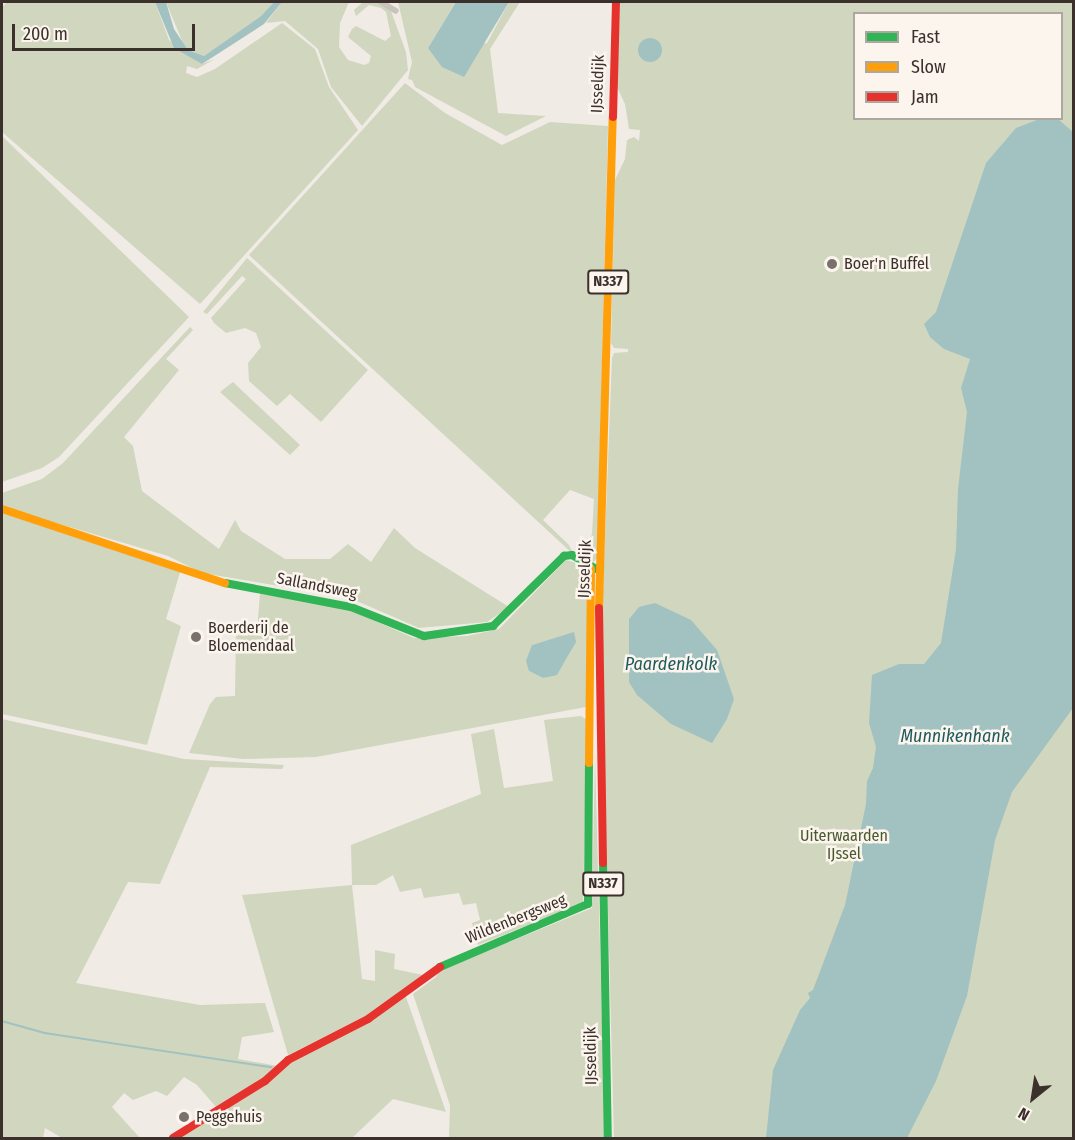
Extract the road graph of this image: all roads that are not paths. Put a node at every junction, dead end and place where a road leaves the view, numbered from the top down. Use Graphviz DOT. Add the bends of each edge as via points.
graph roads {
  1 [pos="381,2"];
  2 [pos="616,2"];
  3 [pos="396,11"];
  4 [pos="2,509"];
  5 [pos="596,569"];
  6 [pos="173,1138"];
  7 [pos="608,1138"];
  1 -- 3 [label="street"];
  2 -- 5 [label="street, IJsseldijk / N337"];
  4 -- 5 [label="street, Sallandsweg" via="206,579 351,607 424,636 493,626 564,556 575,556"];
  5 -- 6 [label="street, Wildenbergsweg" via="588,904 435,969 368,1019 288,1060 265,1082"];
  5 -- 7 [label="street, IJsseldijk / N337"];
}
